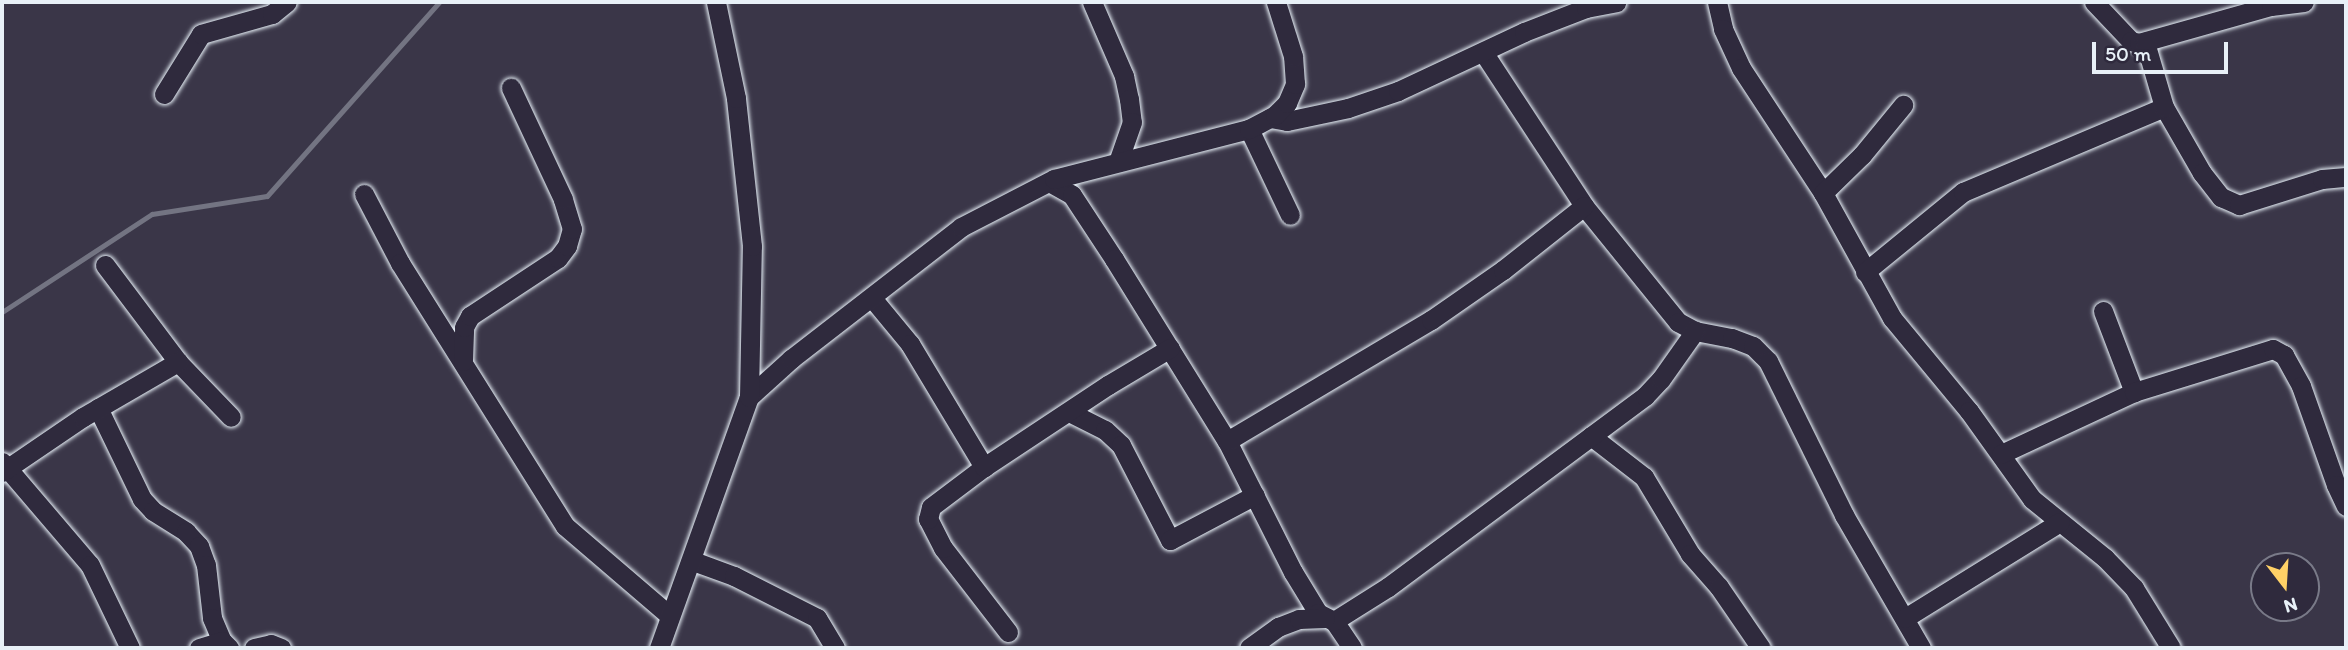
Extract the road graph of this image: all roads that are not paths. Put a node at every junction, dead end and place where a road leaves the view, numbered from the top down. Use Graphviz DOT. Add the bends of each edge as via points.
graph roads {
  1 [pos="287,2"];
  2 [pos="716,2"];
  3 [pos="1092,2"];
  4 [pos="1276,2"];
  5 [pos="1616,2"];
  6 [pos="1717,2"];
  7 [pos="2094,2"];
  8 [pos="2304,2"];
  9 [pos="2269,4"];
  10 [pos="2145,42"];
  11 [pos="1483,52"];
  12 [pos="511,88"];
  13 [pos="1293,89"];
  14 [pos="164,94"];
  15 [pos="1903,105"];
  16 [pos="2164,107"];
  17 [pos="1309,115"];
  18 [pos="1270,118"];
  19 [pos="1249,130"];
  20 [pos="1118,162"];
  21 [pos="1072,174"];
  22 [pos="2346,177"];
  23 [pos="1049,182"];
  24 [pos="1823,193"];
  25 [pos="364,194"];
  26 [pos="1072,195"];
  27 [pos="1584,206"];
  28 [pos="1290,215"];
  29 [pos="105,265"];
  30 [pos="1865,272"];
  31 [pos="872,298"];
  32 [pos="2103,311"];
  33 [pos="1695,331"];
  34 [pos="1170,348"];
  35 [pos="463,360"];
  36 [pos="178,362"];
  37 [pos="2134,392"];
  38 [pos="749,397"];
  39 [pos="98,408"];
  40 [pos="1069,412"];
  41 [pos="231,417"];
  42 [pos="1591,436"];
  43 [pos="1227,441"];
  44 [pos="2001,454"];
  45 [pos="984,467"];
  46 [pos="3,468"];
  47 [pos="1255,495"];
  48 [pos="2346,506"];
  49 [pos="2060,522"];
  50 [pos="693,561"];
  51 [pos="670,617"];
  52 [pos="1905,618"];
  53 [pos="1329,620"];
  54 [pos="1008,632"];
  55 [pos="226,644"];
  56 [pos="130,648"];
  57 [pos="199,648"];
  58 [pos="254,648"];
  59 [pos="281,648"];
  60 [pos="659,648"];
  61 [pos="835,648"];
  62 [pos="1249,648"];
  63 [pos="1352,648"];
  64 [pos="1760,648"];
  65 [pos="1921,648"];
  66 [pos="2171,648"];
  1 -- 14 [label="street" via="272,14 201,34"];
  2 -- 38 [label="street" via="736,98 752,246"];
  3 -- 20 [label="street" via="1124,76 1129,99 1132,121"];
  4 -- 13 [label="street" via="1293,56"];
  5 -- 11 [label="street" via="1586,8"];
  6 -- 24 [label="street" via="1723,29 1741,68"];
  7 -- 10 [label="street" via="2131,41"];
  8 -- 9 [label="street"];
  9 -- 10 [label="street"];
  10 -- 16 [label="street"];
  11 -- 17 [label="street" via="1398,91"];
  11 -- 27 [label="street"];
  12 -- 35 [label="street" via="563,199 572,229 558,258 470,316 464,327"];
  13 -- 17 [label="street"];
  13 -- 18 [label="street" via="1287,103"];
  15 -- 24 [label="street"];
  16 -- 22 [label="street" via="2202,173 2221,197 2239,205"];
  16 -- 30 [label="street" via="1962,192"];
  17 -- 18 [label="street" via="1287,121"];
  18 -- 19 [label="street"];
  19 -- 20 [label="street"];
  19 -- 28 [label="street"];
  20 -- 21 [label="street"];
  21 -- 23 [label="street"];
  21 -- 26 [label="street"];
  23 -- 26 [label="street"];
  23 -- 31 [label="street" via="961,227"];
  24 -- 30 [label="street"];
  25 -- 35 [label="street" via="400,263"];
  26 -- 34 [label="street"];
  27 -- 33 [label="street" via="1678,322"];
  27 -- 43 [label="street" via="1431,320"];
  29 -- 36 [label="street"];
  30 -- 44 [label="street" via="1892,318"];
  31 -- 38 [label="street"];
  31 -- 45 [label="street" via="910,344"];
  32 -- 37 [label="street"];
  33 -- 42 [label="street" via="1646,396"];
  33 -- 52 [label="street" via="1753,346 1768,361 1844,515"];
  34 -- 40 [label="street"];
  34 -- 43 [label="street"];
  35 -- 51 [label="street" via="565,526"];
  36 -- 39 [label="street"];
  36 -- 41 [label="street"];
  37 -- 44 [label="street"];
  37 -- 48 [label="street" via="2261,350 2280,351 2301,386"];
  38 -- 50 [label="street"];
  39 -- 46 [label="street"];
  39 -- 55 [label="street" via="142,499 199,546 206,565 212,618"];
  40 -- 45 [label="street"];
  40 -- 47 [label="street" via="1105,430 1121,445 1170,540"];
  42 -- 53 [label="street" via="1388,587"];
  42 -- 64 [label="street" via="1644,477 1685,546"];
  43 -- 47 [label="street"];
  44 -- 49 [label="street" via="2032,499"];
  45 -- 54 [label="street" via="931,507 928,519 943,548"];
  46 -- 56 [label="street" via="90,565"];
  47 -- 53 [label="street" via="1293,572 1318,613"];
  49 -- 52 [label="street"];
  49 -- 66 [label="street" via="2134,588"];
  50 -- 51 [label="street"];
  50 -- 61 [label="street" via="817,618"];
  51 -- 60 [label="street"];
  52 -- 65 [label="street"];
  53 -- 62 [label="street" via="1299,620 1278,627"];
  53 -- 63 [label="street"];
  55 -- 57 [label="street"];
  58 -- 59 [label="street" via="271,644"];
}
